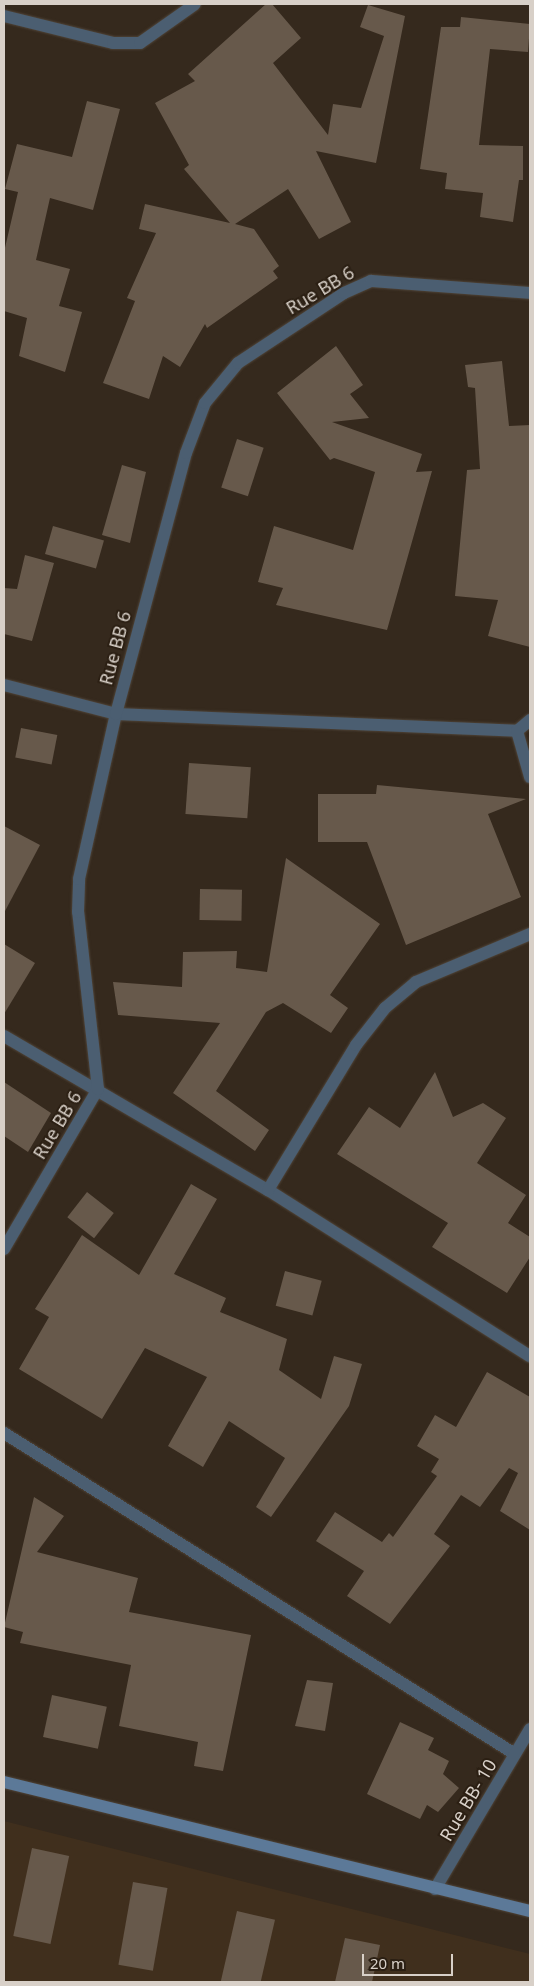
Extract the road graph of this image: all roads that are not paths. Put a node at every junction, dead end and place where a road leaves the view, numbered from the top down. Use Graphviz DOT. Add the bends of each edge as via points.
graph roads {
  1 [pos="195,4"];
  2 [pos="4,16"];
  3 [pos="530,293"];
  4 [pos="4,685"];
  5 [pos="116,714"];
  6 [pos="530,720"];
  7 [pos="517,731"];
  8 [pos="530,777"];
  9 [pos="530,934"];
  10 [pos="4,1036"];
  11 [pos="98,1089"];
  12 [pos="268,1190"];
  13 [pos="4,1249"];
  14 [pos="530,1356"];
  15 [pos="4,1433"];
  16 [pos="530,1729"];
  17 [pos="515,1754"];
  18 [pos="4,1782"];
  19 [pos="435,1889"];
  20 [pos="530,1911"];
  1 -- 2 [label="street" via="140,43 113,43"];
  3 -- 5 [label="street, Rue BB 6" via="371,281 344,292 238,363 205,403 186,454"];
  4 -- 5 [label="street"];
  5 -- 7 [label="street"];
  5 -- 11 [label="street, Rue BB 6" via="79,879 78,912"];
  6 -- 7 [label="street"];
  7 -- 8 [label="street"];
  9 -- 12 [label="street" via="416,982 385,1008 356,1045"];
  10 -- 11 [label="street"];
  11 -- 12 [label="street"];
  11 -- 13 [label="street, Rue BB 6"];
  12 -- 14 [label="street"];
  15 -- 17 [label="street"];
  16 -- 17 [label="street, Rue BB- 10"];
  17 -- 19 [label="street, Rue BB- 10"];
  18 -- 19 [label="street"];
  19 -- 20 [label="street"];
}
